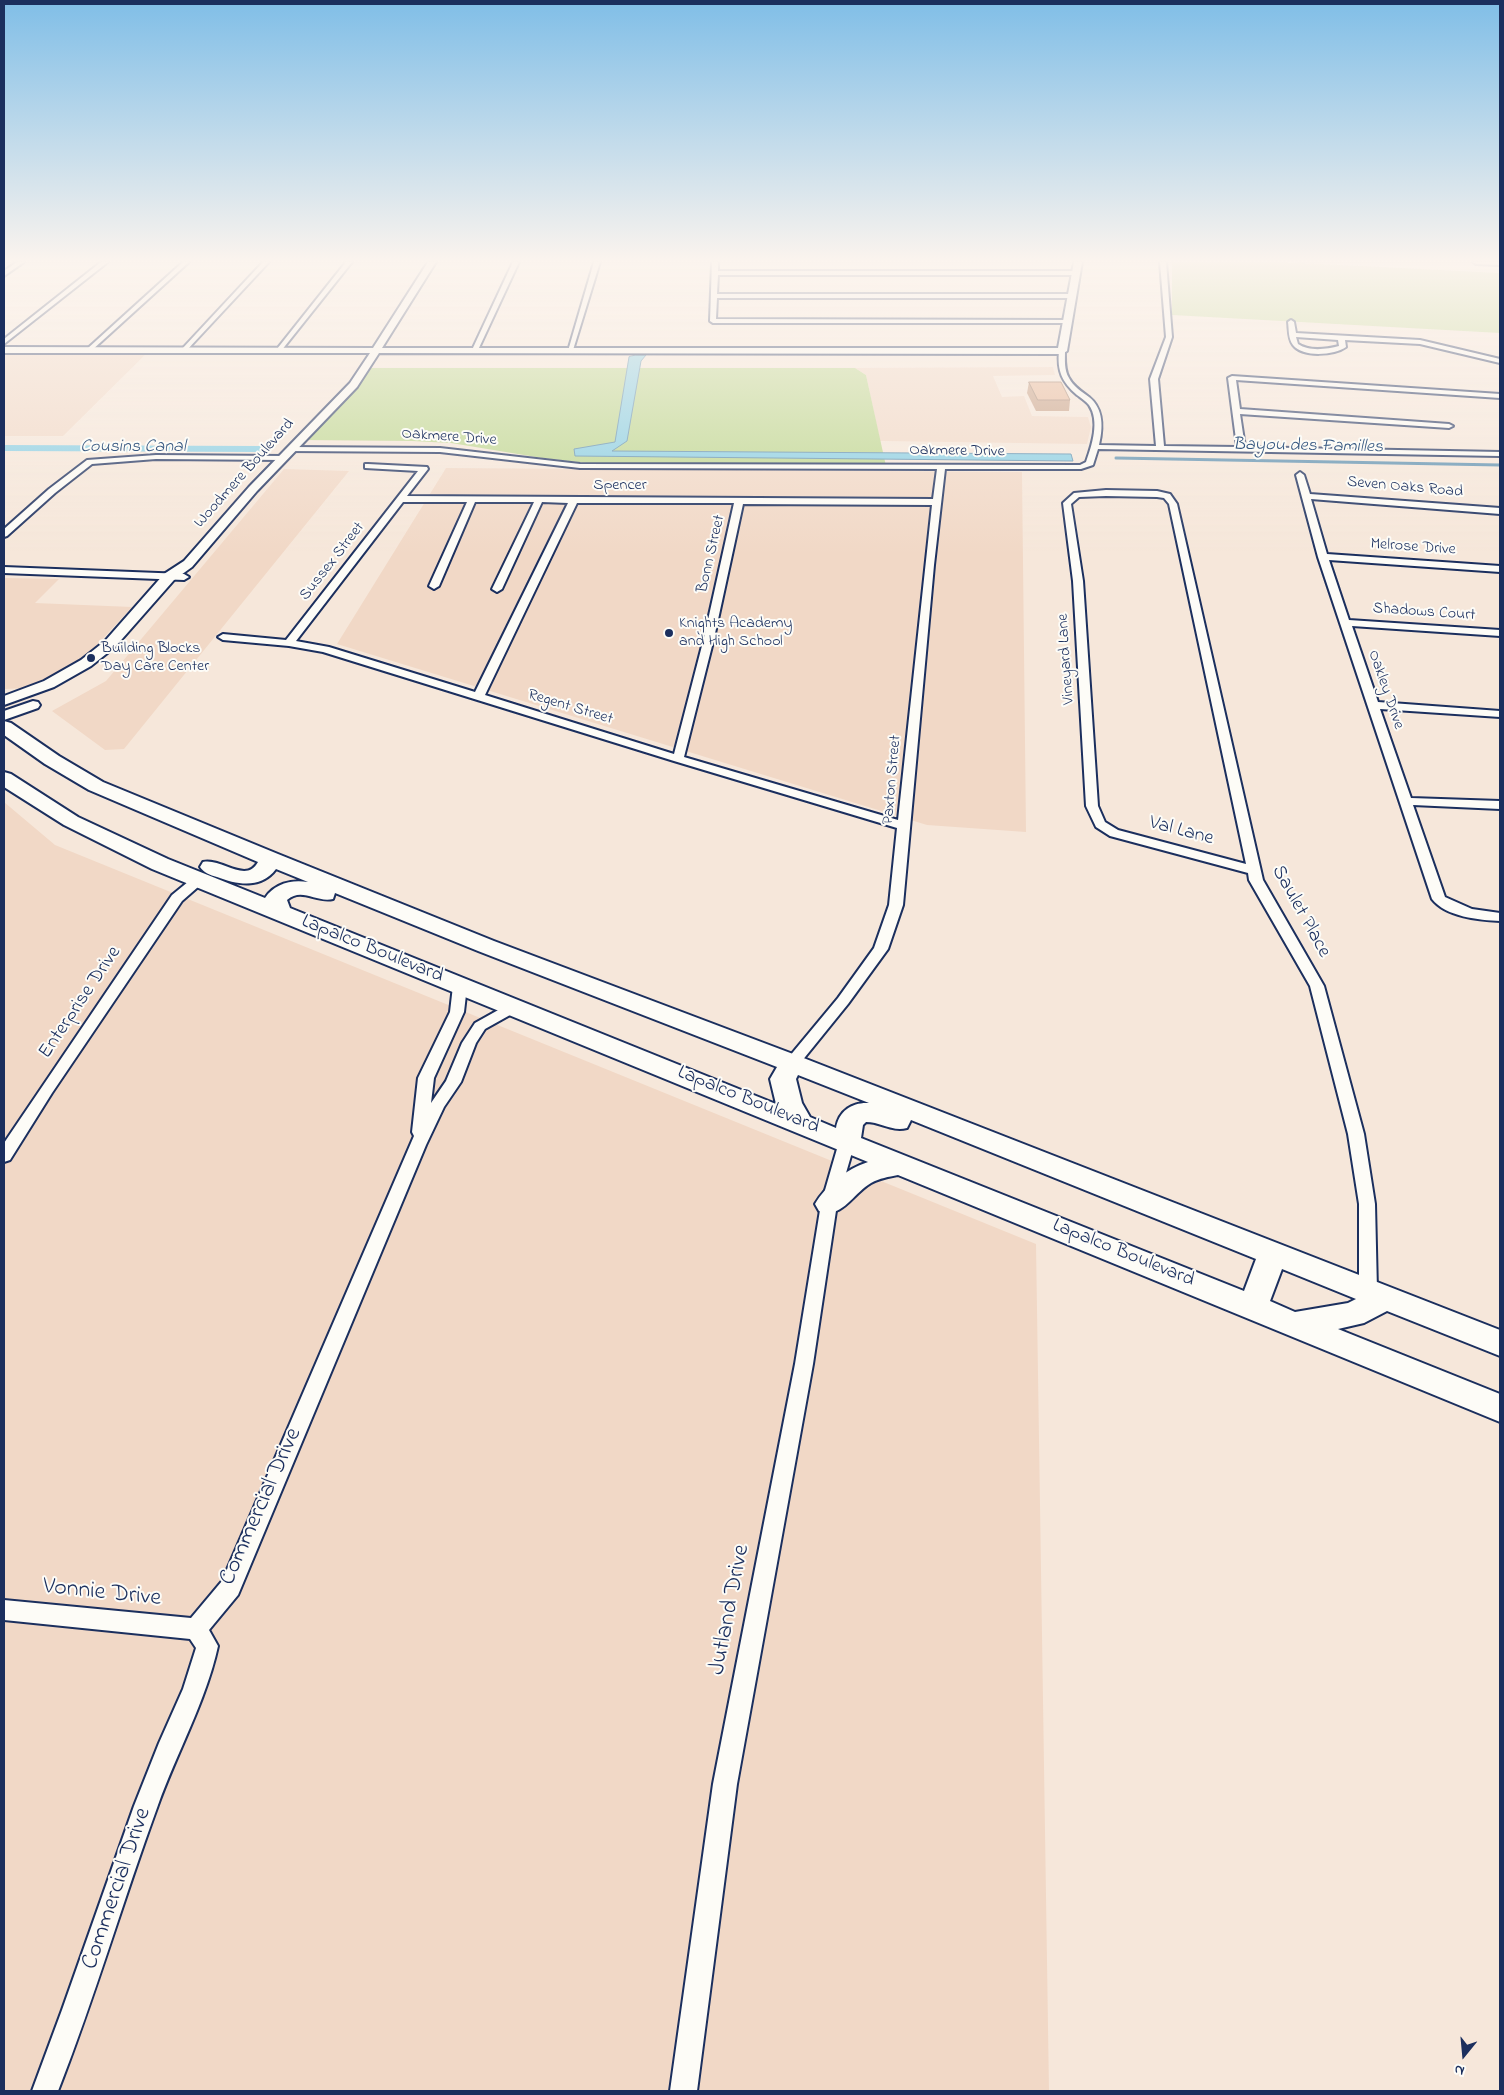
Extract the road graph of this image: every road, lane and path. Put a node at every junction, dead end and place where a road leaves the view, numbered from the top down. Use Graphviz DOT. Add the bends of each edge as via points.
graph roads {
  1 [pos="371,360"];
  2 [pos="1061,360"];
  3 [pos="1161,360"];
  4 [pos="1497,361"];
  5 [pos="1476,364"];
  6 [pos="1500,396"];
  7 [pos="1236,411"];
  8 [pos="1449,426"];
  9 [pos="1095,447"];
  10 [pos="1160,448"];
  11 [pos="390,449"];
  12 [pos="1241,450"];
  13 [pos="287,453"];
  14 [pos="1500,454"];
  15 [pos="605,465"];
  16 [pos="368,466"];
  17 [pos="941,467"];
  18 [pos="1300,475"];
  19 [pos="1077,495"];
  20 [pos="1307,496"];
  21 [pos="400,499"];
  22 [pos="472,500"];
  23 [pos="539,500"];
  24 [pos="574,500"];
  25 [pos="740,501"];
  26 [pos="936,502"];
  27 [pos="1500,511"];
  28 [pos="4,534"];
  29 [pos="1323,557"];
  30 [pos="1500,569"];
  31 [pos="4,570"];
  32 [pos="186,571"];
  33 [pos="169,577"];
  34 [pos="434,586"];
  35 [pos="497,589"];
  36 [pos="1345,623"];
  37 [pos="1500,633"];
  38 [pos="223,637"];
  39 [pos="289,643"];
  40 [pos="86,679"];
  41 [pos="479,696"];
  42 [pos="4,701"];
  43 [pos="46,701"];
  44 [pos="1373,705"];
  45 [pos="1500,714"];
  46 [pos="4,716"];
  47 [pos="4,726"];
  48 [pos="678,758"];
  49 [pos="4,778"];
  50 [pos="1406,801"];
  51 [pos="1500,805"];
  52 [pos="1100,824"];
  53 [pos="905,826"];
  54 [pos="126,848"];
  55 [pos="270,859"];
  56 [pos="1254,870"];
  57 [pos="199,880"];
  58 [pos="403,912"];
  59 [pos="281,913"];
  60 [pos="1500,917"];
  61 [pos="460,986"];
  62 [pos="514,1007"];
  63 [pos="792,1063"];
  64 [pos="800,1122"];
  65 [pos="847,1142"];
  66 [pos="996,1144"];
  67 [pos="418,1145"];
  68 [pos="4,1156"];
  69 [pos="902,1164"];
  70 [pos="830,1204"];
  71 [pos="1273,1253"];
  72 [pos="1377,1295"];
  73 [pos="1253,1306"];
  74 [pos="1295,1324"];
  75 [pos="1500,1343"];
  76 [pos="1500,1408"];
  77 [pos="6,1615"];
  78 [pos="196,1629"];
  79 [pos="46,2091"];
  80 [pos="683,2091"];
  1 -- 13 [label="street, Woodmere Boulevard" via="354,385 305,440"];
  2 -- 9 [label="street, Oakmere Drive" via="1064,376 1073,389 1094,407 1098,428"];
  3 -- 10 [label="street" via="1154,380"];
  4 -- 5 [label="street"];
  6 -- 7 [label="street" via="1232,378"];
  7 -- 8 [label="street"];
  7 -- 12 [label="street"];
  9 -- 10 [label="street"];
  9 -- 17 [label="street, Oakmere Drive" via="1090,464 1081,467"];
  10 -- 12 [label="street"];
  11 -- 13 [label="street, Oakmere Drive"];
  11 -- 15 [label="street, Oakmere Drive" via="460,452 567,465"];
  11 -- 15 [label="street, Oakmere Drive" via="384,447 400,441 451,443"];
  12 -- 14 [label="street"];
  13 -- 28 [label="street, Oakmere Drive" via="156,456 90,462"];
  13 -- 32 [label="street, Woodmere Boulevard"];
  15 -- 17 [label="street, Oakmere Drive"];
  16 -- 21 [label="street" via="424,468"];
  17 -- 26 [label="street, Paxton Street"];
  18 -- 20 [label="street, Oakley Drive"];
  19 -- 52 [label="street, Vineyard Lane" via="1067,503 1078,581 1092,806"];
  19 -- 56 [label="street, Saulet Place" via="1158,494 1166,496 1173,504"];
  20 -- 27 [label="street, Seven Oaks Road"];
  20 -- 29 [label="street, Oakley Drive"];
  21 -- 22 [label="street, Spencer"];
  21 -- 39 [label="street, Sussex Street"];
  22 -- 23 [label="street, Spencer"];
  22 -- 34 [label="street"];
  23 -- 24 [label="street, Spencer"];
  23 -- 35 [label="street"];
  24 -- 25 [label="street, Spencer"];
  24 -- 41 [label="street"];
  25 -- 26 [label="street, Spencer"];
  25 -- 48 [label="street, Bonn Street"];
  26 -- 53 [label="street, Paxton Street"];
  29 -- 30 [label="street, Melrose Drive"];
  29 -- 36 [label="street, Oakley Drive"];
  31 -- 33 [label="street"];
  32 -- 33 [label="street, Woodmere Boulevard"];
  32 -- 40 [label="street, Woodmere Boulevard" via="118,651"];
  33 -- 42 [label="street, Woodmere Boulevard" via="110,644 86,663 49,684"];
  36 -- 37 [label="street, Shadows Court"];
  36 -- 44 [label="street, Oakley Drive"];
  38 -- 39 [label="street, Regent Street"];
  39 -- 41 [label="street, Regent Street" via="324,649"];
  41 -- 48 [label="street, Regent Street"];
  43 -- 46 [label="street"];
  44 -- 45 [label="street"];
  44 -- 50 [label="street, Oakley Drive"];
  47 -- 55 [label="main road" via="96,786"];
  48 -- 53 [label="street, Regent Street"];
  49 -- 54 [label="main road, Lapalco Boulevard" via="71,821"];
  50 -- 51 [label="street"];
  50 -- 60 [label="street, Oakley Drive" via="1439,899 1451,908"];
  52 -- 56 [label="street, Val Lane" via="1114,833"];
  53 -- 63 [label="street, Paxton Street" via="896,905 881,949"];
  54 -- 55 [label="main road" via="166,850 238,878 256,876 267,867"];
  54 -- 57 [label="main road, Lapalco Boulevard"];
  55 -- 58 [label="main road"];
  56 -- 72 [label="street, Saulet Place" via="1256,880 1318,986 1356,1134"];
  57 -- 59 [label="main road, Lapalco Boulevard"];
  57 -- 68 [label="street, Enterprise Drive" via="177,898"];
  58 -- 59 [label="main road" via="351,904 298,886 289,888 276,898"];
  58 -- 63 [label="main road"];
  59 -- 61 [label="main road, Lapalco Boulevard"];
  61 -- 62 [label="main road, Lapalco Boulevard"];
  61 -- 67 [label="street, Commercial Drive" via="457,1012 426,1078"];
  62 -- 64 [label="main road, Lapalco Boulevard"];
  62 -- 67 [label="street, Commercial Drive" via="480,1026"];
  63 -- 64 [label="main road" via="783,1079 789,1103"];
  63 -- 66 [label="main road"];
  64 -- 65 [label="main road, Lapalco Boulevard"];
  65 -- 66 [label="main road" via="854,1116 868,1111 952,1143"];
  65 -- 69 [label="main road, Lapalco Boulevard"];
  65 -- 70 [label="street, Jutland Drive"];
  66 -- 71 [label="main road"];
  67 -- 78 [label="street, Commercial Drive" via="230,1588"];
  69 -- 70 [label="main road" via="859,1176"];
  69 -- 73 [label="main road, Lapalco Boulevard"];
  70 -- 80 [label="street, Jutland Drive" via="804,1364 725,1784"];
  71 -- 72 [label="main road"];
  71 -- 73 [label="main road"];
  72 -- 74 [label="main road" via="1353,1314"];
  72 -- 75 [label="main road"];
  73 -- 74 [label="main road, Lapalco Boulevard"];
  74 -- 76 [label="main road, Lapalco Boulevard"];
  77 -- 78 [label="street, Vonnie Drive"];
  78 -- 79 [label="street, Commercial Drive" via="207,1646 204,1667 161,1766"];
}
